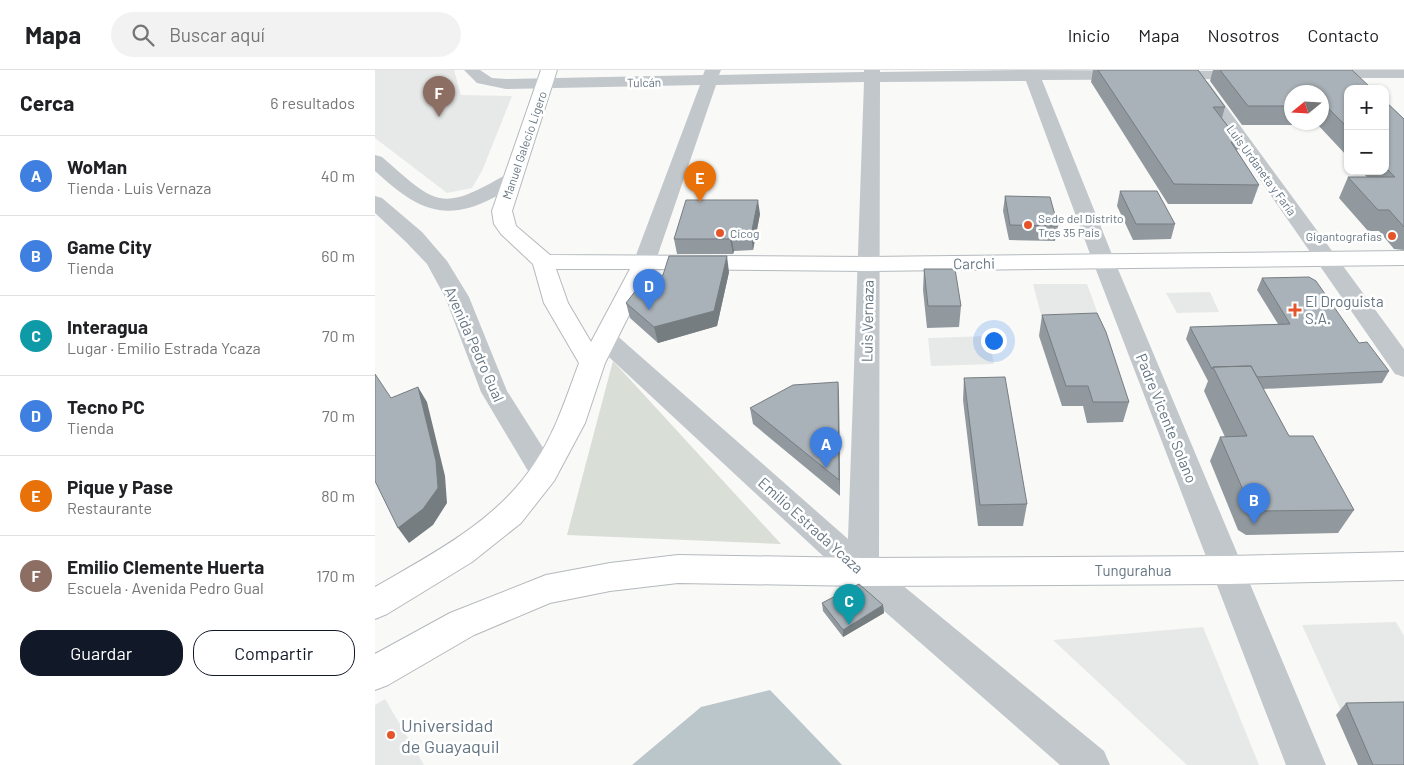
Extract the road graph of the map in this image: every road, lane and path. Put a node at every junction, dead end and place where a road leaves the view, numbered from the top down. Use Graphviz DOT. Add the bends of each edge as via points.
graph roads {
  1 [pos="472,70"];
  2 [pos="1348,71"];
  3 [pos="1192,72"];
  4 [pos="1404,72"];
  5 [pos="872,73"];
  6 [pos="1031,73"];
  7 [pos="1262,74"];
  8 [pos="1301,74"];
  9 [pos="711,75"];
  10 [pos="547,76"];
  11 [pos="1363,85"];
  12 [pos="375,161"];
  13 [pos="512,179"];
  14 [pos="375,202"];
  15 [pos="1404,258"];
  16 [pos="1327,260"];
  17 [pos="544,262"];
  18 [pos="1104,262"];
  19 [pos="644,263"];
  20 [pos="868,264"];
  21 [pos="599,351"];
  22 [pos="1404,368"];
  23 [pos="544,474"];
  24 [pos="1404,566"];
  25 [pos="1228,570"];
  26 [pos="863,572"];
  27 [pos="375,604"];
  28 [pos="375,673"];
  29 [pos="1090,765"];
  30 [pos="1306,765"];
  1 -- 10 [label="street, Tulcán" via="478,78 489,82"];
  2 -- 4 [label="street"];
  2 -- 8 [label="street"];
  2 -- 11 [label="street"];
  3 -- 6 [label="street, Tulcán"];
  3 -- 7 [label="street, Tulcán"];
  3 -- 16 [label="street, Luis Urdaneta y Faría"];
  5 -- 6 [label="street, Tulcán"];
  5 -- 9 [label="street, Tulcán"];
  5 -- 20 [label="street, Luis Vernaza"];
  6 -- 18 [label="street, Padre Vicente Solano"];
  9 -- 10 [label="street, Tulcán"];
  9 -- 19 [label="street"];
  10 -- 13 [label="main road, Manuel Galecio Ligero"];
  12 -- 13 [label="street" via="423,200 434,205 468,202"];
  13 -- 17 [label="main road, Manuel Galecio Ligero" via="502,211 504,224 513,236"];
  14 -- 23 [label="street, Avenida Pedro Gual" via="436,261 457,297 494,392"];
  15 -- 16 [label="main road, Carchi"];
  16 -- 18 [label="main road, Carchi"];
  16 -- 22 [label="street, Luis Urdaneta y Faría"];
  17 -- 19 [label="main road, Carchi"];
  17 -- 21 [label="main road" via="546,282 553,300"];
  18 -- 20 [label="main road, Carchi"];
  18 -- 25 [label="street, Padre Vicente Solano"];
  19 -- 20 [label="main road, Carchi"];
  19 -- 21 [label="main road"];
  20 -- 26 [label="street, Luis Vernaza"];
  21 -- 23 [label="main road" via="571,423"];
  21 -- 26 [label="street, Emilio Estrada Ycaza"];
  23 -- 27 [label="main road" via="510,514 461,553"];
  24 -- 25 [label="main road, Tungurahua"];
  25 -- 26 [label="main road, Tungurahua"];
  25 -- 30 [label="street, Padre Vicente Solano"];
  26 -- 28 [label="main road, Tungurahua" via="678,569 547,589 462,624"];
  26 -- 29 [label="street, Emilio Estrada Ycaza"];
}
